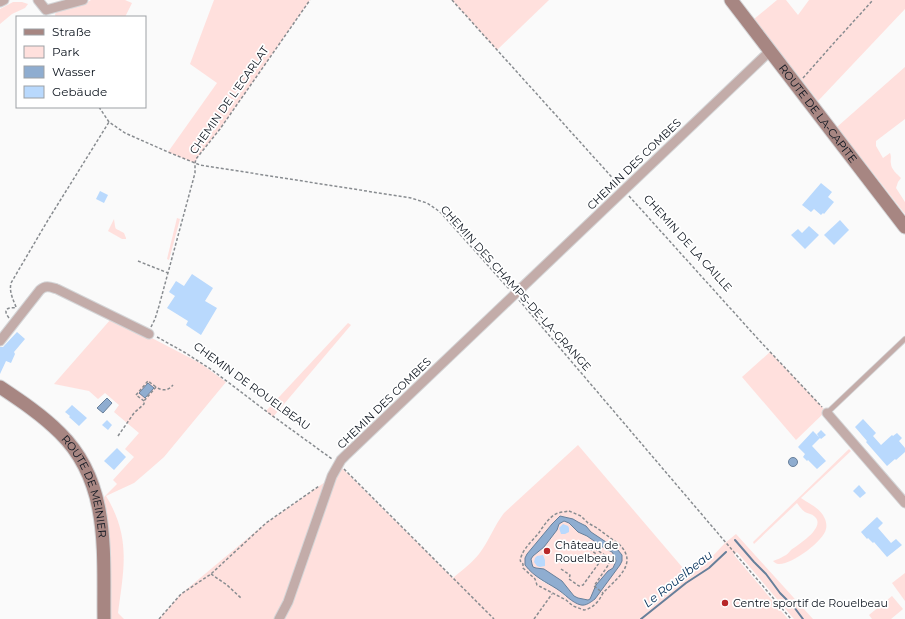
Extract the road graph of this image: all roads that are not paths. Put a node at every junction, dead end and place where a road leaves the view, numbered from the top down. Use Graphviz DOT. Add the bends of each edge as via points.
graph roads {
  1 [pos="4,0"];
  2 [pos="38,0"];
  3 [pos="83,0"];
  4 [pos="731,0"];
  5 [pos="0,2"];
  6 [pos="770,51"];
  7 [pos="905,227"];
  8 [pos="152,335"];
  9 [pos="905,339"];
  10 [pos="0,341"];
  11 [pos="0,387"];
  12 [pos="827,413"];
  13 [pos="905,503"];
  14 [pos="104,619"];
  15 [pos="279,619"];
  1 -- 5 [label="street"];
  2 -- 3 [label="street" via="46,10"];
  4 -- 6 [label="street, ROUTE DE LA-CAPITE"];
  6 -- 7 [label="street, ROUTE DE LA-CAPITE"];
  6 -- 15 [label="street, CHEMIN DES COMBES" via="345,456 328,487 288,602"];
  8 -- 10 [label="street" via="45,286"];
  9 -- 12 [label="lane"];
  11 -- 14 [label="street, ROUTE DE MEINIER" via="48,421 79,455 89,474 98,499 102,527"];
  12 -- 13 [label="street"];
}
